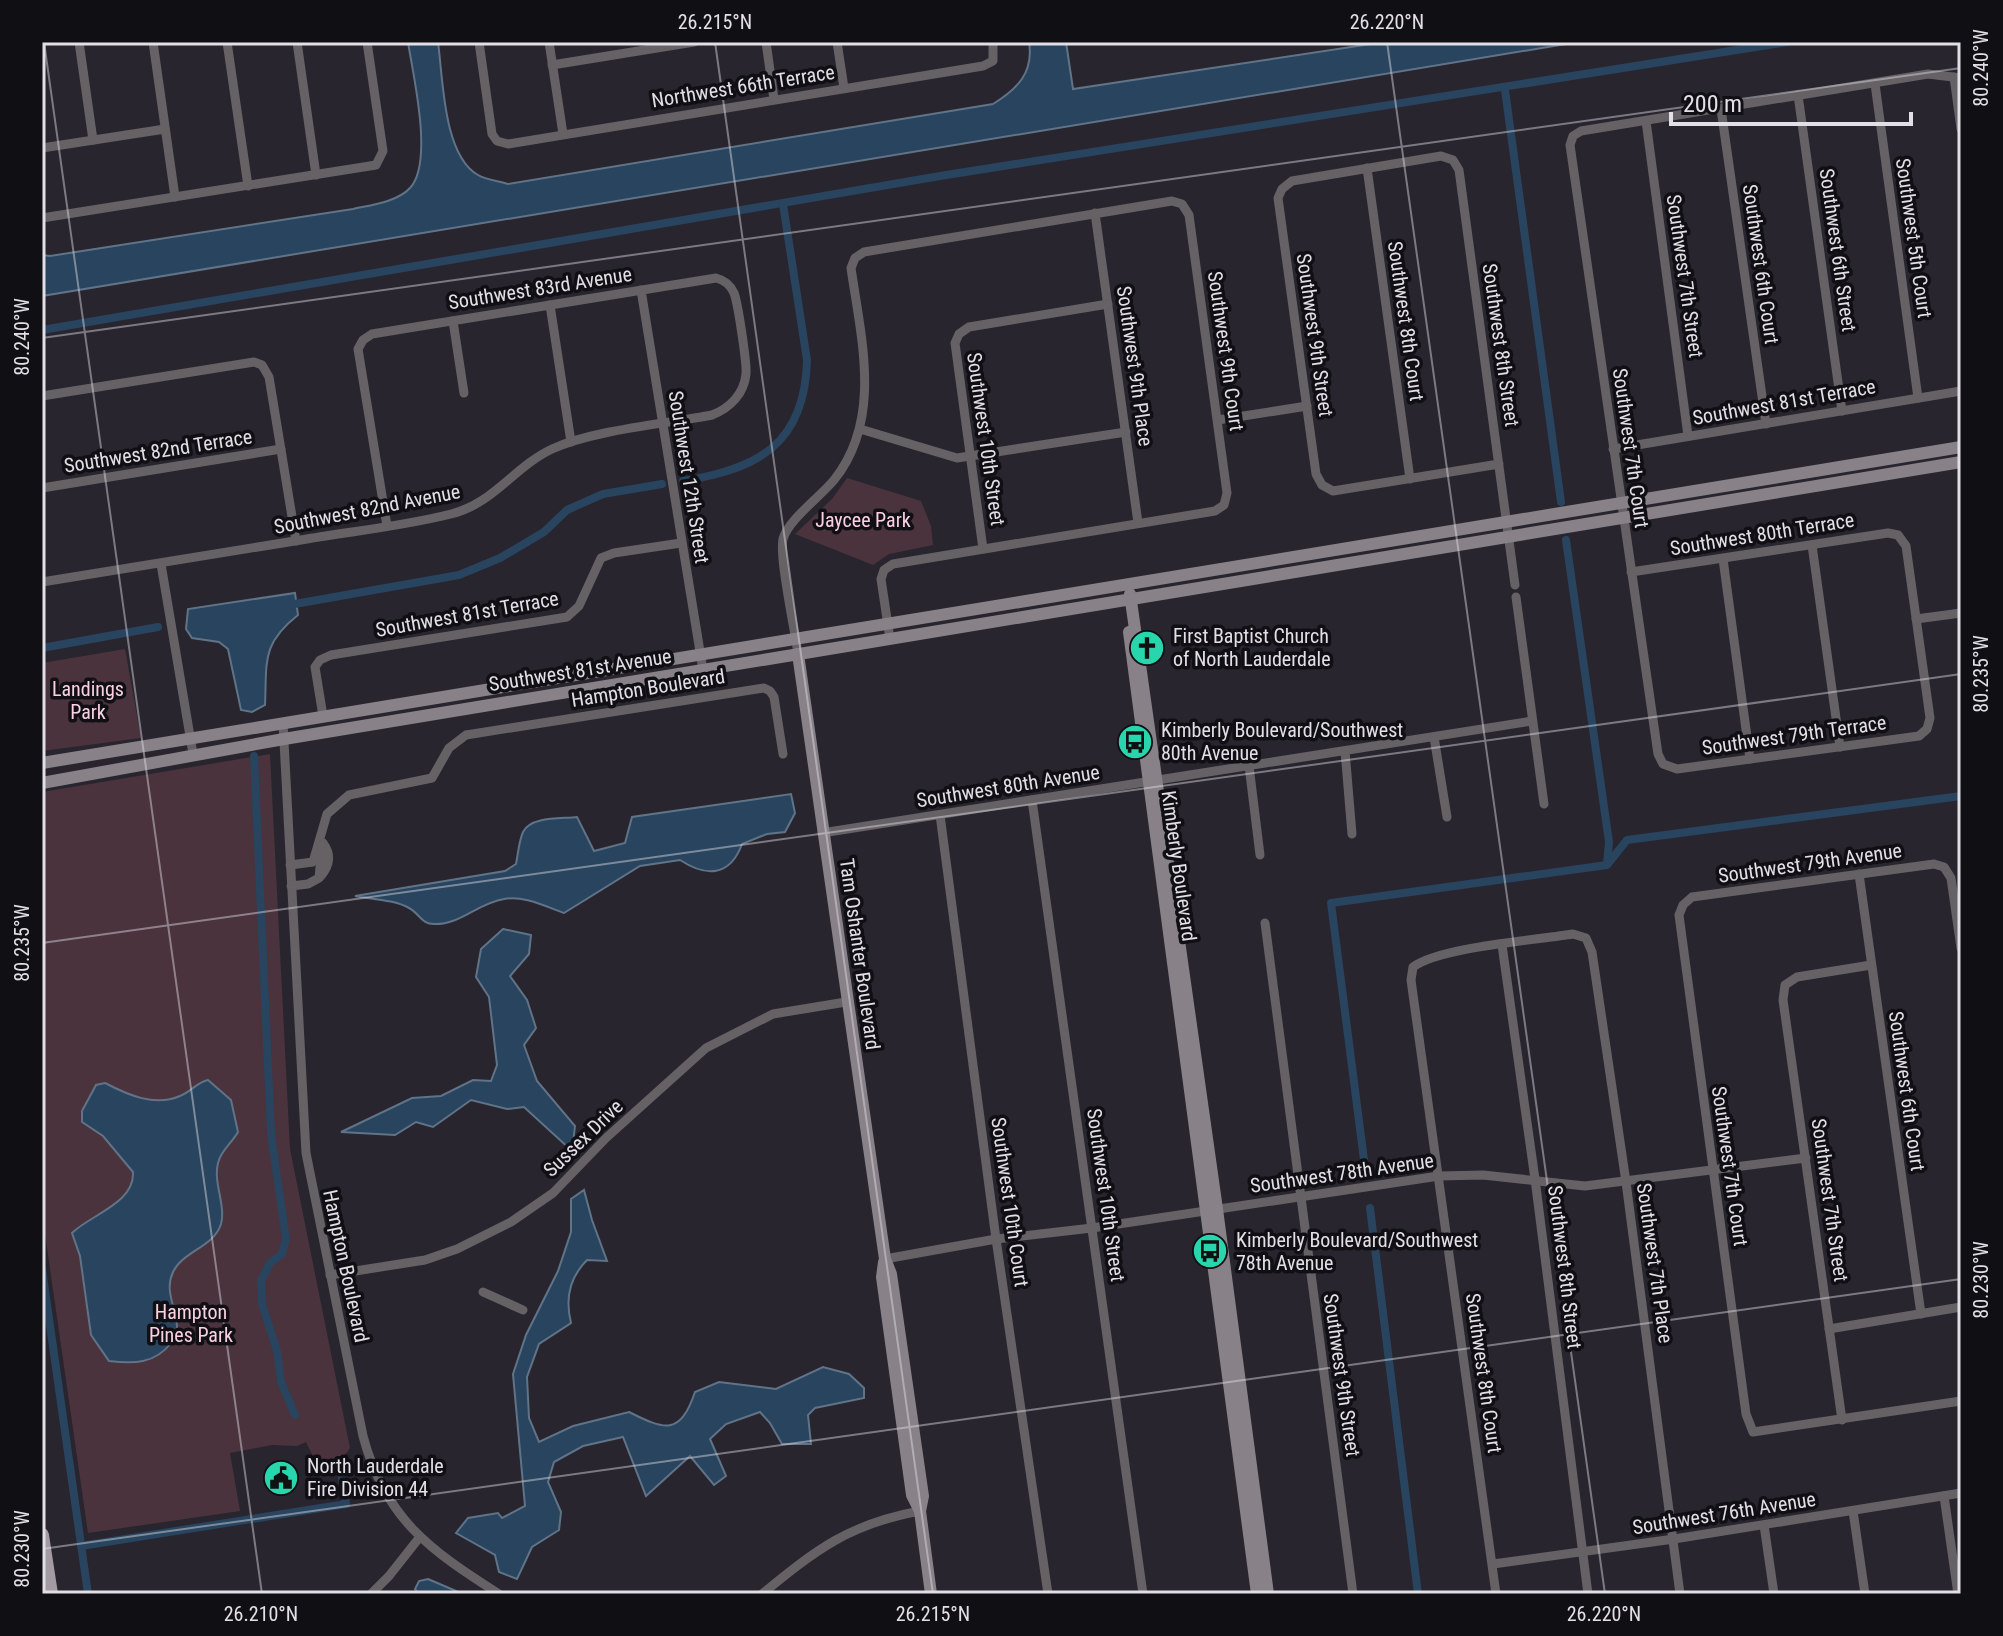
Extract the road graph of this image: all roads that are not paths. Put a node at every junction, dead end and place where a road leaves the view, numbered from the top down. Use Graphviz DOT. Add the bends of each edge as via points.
graph roads {
  1 [pos="79,42"];
  2 [pos="153,42"];
  3 [pos="227,42"];
  4 [pos="297,42"];
  5 [pos="367,42"];
  6 [pos="479,42"];
  7 [pos="549,42"];
  8 [pos="694,42"];
  9 [pos="766,42"];
  10 [pos="837,42"];
  11 [pos="993,42"];
  12 [pos="552,65"];
  13 [pos="1958,77"];
  14 [pos="1875,84"];
  15 [pos="844,88"];
  16 [pos="1798,95"];
  17 [pos="774,99"];
  18 [pos="1721,109"];
  19 [pos="1646,121"];
  20 [pos="165,129"];
  21 [pos="1961,129"];
  22 [pos="563,134"];
  23 [pos="93,140"];
  24 [pos="42,148"];
  25 [pos="1367,168"];
  26 [pos="316,175"];
  27 [pos="248,186"];
  28 [pos="175,197"];
  29 [pos="1095,213"];
  30 [pos="42,218"];
  31 [pos="641,290"];
  32 [pos="1108,304"];
  33 [pos="550,305"];
  34 [pos="453,321"];
  35 [pos="1961,391"];
  36 [pos="464,393"];
  37 [pos="42,396"];
  38 [pos="1918,398"];
  39 [pos="1307,406"];
  40 [pos="725,410"];
  41 [pos="1842,411"];
  42 [pos="1218,420"];
  43 [pos="1766,424"];
  44 [pos="662,425"];
  45 [pos="860,429"];
  46 [pos="1126,432"];
  47 [pos="1688,436"];
  48 [pos="571,442"];
  49 [pos="1961,447"];
  50 [pos="281,449"];
  51 [pos="1613,449"];
  52 [pos="969,457"];
  53 [pos="1961,462"];
  54 [pos="1499,464"];
  55 [pos="1410,479"];
  56 [pos="42,488"];
  57 [pos="1621,503"];
  58 [pos="1623,518"];
  59 [pos="1508,521"];
  60 [pos="1138,523"];
  61 [pos="387,526"];
  62 [pos="1509,537"];
  63 [pos="296,541"];
  64 [pos="681,543"];
  65 [pos="1812,545"];
  66 [pos="983,549"];
  67 [pos="1723,559"];
  68 [pos="161,564"];
  69 [pos="1631,572"];
  70 [pos="42,582"];
  71 [pos="1124,585"];
  72 [pos="1515,585"];
  73 [pos="1516,597"];
  74 [pos="1128,600"];
  75 [pos="1961,613"];
  76 [pos="1916,619"];
  77 [pos="888,623"];
  78 [pos="796,639"];
  79 [pos="890,639"];
  80 [pos="798,654"];
  81 [pos="700,655"];
  82 [pos="703,670"];
  83 [pos="323,716"];
  84 [pos="1532,721"];
  85 [pos="283,723"];
  86 [pos="1434,737"];
  87 [pos="190,738"];
  88 [pos="284,739"];
  89 [pos="1840,747"];
  90 [pos="1345,751"];
  91 [pos="193,754"];
  92 [pos="783,754"];
  93 [pos="1750,759"];
  94 [pos="42,763"];
  95 [pos="1663,764"];
  96 [pos="1249,766"];
  97 [pos="1152,781"];
  98 [pos="42,783"];
  99 [pos="1032,800"];
  100 [pos="1544,804"];
  101 [pos="940,815"];
  102 [pos="1447,817"];
  103 [pos="822,833"];
  104 [pos="1352,834"];
  105 [pos="321,838"];
  106 [pos="1260,855"];
  107 [pos="290,865"];
  108 [pos="1859,874"];
  109 [pos="291,886"];
  110 [pos="1683,905"];
  111 [pos="1265,923"];
  112 [pos="1502,945"];
  113 [pos="1961,948"];
  114 [pos="1871,965"];
  115 [pos="846,1002"];
  116 [pos="1806,1158"];
  117 [pos="1713,1171"];
  118 [pos="1439,1176"];
  119 [pos="1535,1179"];
  120 [pos="1626,1182"];
  121 [pos="1299,1197"];
  122 [pos="1212,1210"];
  123 [pos="1092,1228"];
  124 [pos="996,1239"];
  125 [pos="885,1259"];
  126 [pos="330,1275"];
  127 [pos="483,1292"];
  128 [pos="1961,1307"];
  129 [pos="523,1310"];
  130 [pos="1921,1314"];
  131 [pos="1829,1329"];
  132 [pos="1228,1333"];
  133 [pos="1961,1401"];
  134 [pos="1842,1420"];
  135 [pos="1961,1493"];
  136 [pos="1944,1496"];
  137 [pos="920,1511"];
  138 [pos="1853,1511"];
  139 [pos="1764,1525"];
  140 [pos="42,1535"];
  141 [pos="419,1538"];
  142 [pos="1674,1539"];
  143 [pos="1583,1552"];
  144 [pos="1493,1564"];
  145 [pos="51,1594"];
  146 [pos="371,1594"];
  147 [pos="499,1594"];
  148 [pos="762,1594"];
  149 [pos="931,1594"];
  150 [pos="1048,1594"];
  151 [pos="1143,1594"];
  152 [pos="1257,1594"];
  153 [pos="1268,1594"];
  154 [pos="1353,1594"];
  155 [pos="1496,1594"];
  156 [pos="1588,1594"];
  157 [pos="1680,1594"];
  158 [pos="1774,1594"];
  159 [pos="1865,1594"];
  160 [pos="1958,1594"];
  1 -- 23 [label="street"];
  2 -- 20 [label="street"];
  3 -- 27 [label="street"];
  4 -- 26 [label="street"];
  5 -- 26 [label="street" via="381,159 376,165"];
  6 -- 22 [label="street, Northwest 66th Terrace" via="497,141 508,144"];
  7 -- 12 [label="street"];
  8 -- 12 [label="street"];
  9 -- 17 [label="street"];
  10 -- 15 [label="street"];
  11 -- 15 [label="street, Northwest 66th Terrace" via="993,61 983,66"];
  12 -- 22 [label="street"];
  13 -- 14 [label="street" via="1928,74"];
  13 -- 21 [label="street"];
  14 -- 16 [label="street"];
  14 -- 38 [label="street, Southwest 5th Court"];
  15 -- 17 [label="street, Northwest 66th Terrace"];
  16 -- 18 [label="street"];
  16 -- 41 [label="street, Southwest 6th Street"];
  17 -- 22 [label="street, Northwest 66th Terrace"];
  18 -- 19 [label="street"];
  18 -- 43 [label="street, Southwest 6th Court"];
  19 -- 47 [label="street, Southwest 7th Street"];
  19 -- 51 [label="street, Southwest 7th Court" via="1581,131 1570,145"];
  20 -- 23 [label="street"];
  20 -- 28 [label="street"];
  23 -- 24 [label="street"];
  25 -- 39 [label="street, Southwest 9th Street" via="1292,181 1278,198"];
  25 -- 54 [label="street, Southwest 8th Street" via="1441,156 1453,160 1459,170"];
  25 -- 55 [label="street, Southwest 8th Court"];
  26 -- 27 [label="street"];
  27 -- 28 [label="street"];
  28 -- 30 [label="street"];
  29 -- 32 [label="street, Southwest 9th Place"];
  29 -- 42 [label="street, Southwest 9th Court" via="1172,201 1182,204 1189,215"];
  29 -- 45 [label="street" via="864,252 855,258 851,268 866,392"];
  31 -- 33 [label="street, Southwest 83rd Avenue"];
  31 -- 40 [label="street, Southwest 83rd Avenue" via="716,278 734,292 746,373 737,398"];
  31 -- 44 [label="street, Southwest 12th Street"];
  32 -- 46 [label="street, Southwest 9th Place"];
  32 -- 52 [label="street, Southwest 10th Street" via="969,327 959,334 955,343"];
  33 -- 34 [label="street, Southwest 83rd Avenue"];
  33 -- 48 [label="street"];
  34 -- 36 [label="street"];
  34 -- 61 [label="street, Southwest 83rd Avenue" via="372,334 358,349"];
  35 -- 38 [label="street, Southwest 81st Terrace"];
  37 -- 50 [label="street" via="254,362 269,377"];
  38 -- 41 [label="street, Southwest 81st Terrace"];
  39 -- 42 [label="street"];
  39 -- 55 [label="street, Southwest 9th Street" via="1322,485 1333,491"];
  40 -- 44 [label="street, Southwest 82nd Avenue"];
  41 -- 43 [label="street, Southwest 81st Terrace"];
  42 -- 60 [label="street, Southwest 9th Court" via="1224,505 1215,511"];
  43 -- 47 [label="street, Southwest 81st Terrace"];
  44 -- 48 [label="street, Southwest 82nd Avenue"];
  44 -- 64 [label="street, Southwest 12th Street"];
  45 -- 52 [label="street"];
  45 -- 78 [label="street" via="837,476 784,535"];
  46 -- 52 [label="street"];
  46 -- 60 [label="street, Southwest 9th Place"];
  47 -- 51 [label="street, Southwest 81st Terrace"];
  48 -- 61 [label="street, Southwest 82nd Avenue" via="532,460 475,506"];
  49 -- 57 [label="street, Southwest 81st Avenue"];
  50 -- 56 [label="street, Southwest 82nd Terrace"];
  50 -- 63 [label="street"];
  51 -- 57 [label="street, Southwest 7th Court"];
  52 -- 66 [label="street, Southwest 10th Street"];
  53 -- 58 [label="street, Southwest 81st Avenue"];
  54 -- 55 [label="street"];
  54 -- 59 [label="street, Southwest 8th Street"];
  57 -- 58 [label="street, Southwest 7th Court"];
  57 -- 59 [label="street, Southwest 81st Avenue"];
  58 -- 62 [label="street, Southwest 81st Avenue"];
  58 -- 69 [label="street, Southwest 7th Court"];
  59 -- 62 [label="street, Southwest 8th Street"];
  59 -- 71 [label="street, Southwest 81st Avenue"];
  60 -- 66 [label="street"];
  61 -- 63 [label="street, Southwest 82nd Avenue"];
  62 -- 72 [label="street"];
  62 -- 74 [label="street, Southwest 81st Avenue"];
  63 -- 68 [label="street, Southwest 82nd Avenue"];
  64 -- 81 [label="street, Southwest 12th Street"];
  64 -- 83 [label="street, Southwest 81st Terrace" via="601,558 579,606 567,617 320,660 315,667"];
  65 -- 67 [label="street, Southwest 80th Terrace"];
  65 -- 76 [label="street, Southwest 80th Terrace" via="1898,535 1906,546"];
  65 -- 89 [label="street"];
  66 -- 77 [label="street" via="893,564 884,570"];
  67 -- 69 [label="street, Southwest 80th Terrace"];
  67 -- 93 [label="street"];
  68 -- 70 [label="street, Southwest 82nd Avenue"];
  68 -- 87 [label="street"];
  69 -- 95 [label="street, Southwest 7th Court"];
  71 -- 74 [label="street, Kimberly Boulevard"];
  71 -- 77 [label="street, Southwest 81st Avenue"];
  73 -- 84 [label="street"];
  74 -- 79 [label="street, Southwest 81st Avenue"];
  74 -- 97 [label="street, Kimberly Boulevard"];
  75 -- 76 [label="street"];
  76 -- 89 [label="street, Southwest 79th Terrace" via="1930,718 1927,729 1919,736"];
  77 -- 78 [label="street, Southwest 81st Avenue"];
  77 -- 79 [label="street"];
  78 -- 80 [label="street"];
  78 -- 81 [label="street, Southwest 81st Avenue"];
  79 -- 80 [label="street, Southwest 81st Avenue"];
  80 -- 82 [label="street, Southwest 81st Avenue"];
  80 -- 103 [label="street, Tam Oshanter Boulevard"];
  81 -- 82 [label="street, Southwest 12th Street"];
  81 -- 83 [label="street, Southwest 81st Avenue"];
  82 -- 88 [label="street, Southwest 81st Avenue"];
  83 -- 85 [label="street, Southwest 81st Avenue"];
  84 -- 86 [label="street, Southwest 80th Avenue"];
  84 -- 100 [label="street"];
  85 -- 87 [label="street, Southwest 81st Avenue"];
  85 -- 88 [label="street, Hampton Boulevard"];
  86 -- 90 [label="street, Southwest 80th Avenue"];
  86 -- 102 [label="street"];
  87 -- 91 [label="street"];
  87 -- 94 [label="street, Southwest 81st Avenue"];
  88 -- 91 [label="street, Southwest 81st Avenue"];
  88 -- 107 [label="street, Hampton Boulevard"];
  89 -- 93 [label="street, Southwest 79th Terrace"];
  90 -- 96 [label="street, Southwest 80th Avenue"];
  90 -- 104 [label="street"];
  91 -- 98 [label="street, Southwest 81st Avenue"];
  92 -- 105 [label="street, Hampton Boulevard" via="774,697 764,688 466,735 449,748 432,778 349,795 327,814"];
  93 -- 95 [label="street, Southwest 79th Terrace" via="1677,769"];
  96 -- 97 [label="street, Southwest 80th Avenue"];
  96 -- 106 [label="street"];
  97 -- 99 [label="street, Southwest 80th Avenue"];
  97 -- 122 [label="street, Kimberly Boulevard"];
  99 -- 101 [label="street, Southwest 80th Avenue"];
  99 -- 123 [label="street, Southwest 10th Street"];
  101 -- 103 [label="street, Southwest 80th Avenue"];
  101 -- 124 [label="street, Southwest 10th Court"];
  103 -- 115 [label="street, Tam Oshanter Boulevard"];
  105 -- 107 [label="street, Hampton Boulevard" via="313,862"];
  105 -- 109 [label="street" via="330,857 327,868 308,884"];
  107 -- 109 [label="street, Hampton Boulevard"];
  108 -- 110 [label="street, Southwest 79th Avenue" via="1692,897"];
  108 -- 113 [label="street, Southwest 79th Avenue" via="1944,867 1951,878"];
  108 -- 114 [label="street, Southwest 6th Court"];
  109 -- 126 [label="street, Hampton Boulevard" via="306,1153"];
  110 -- 117 [label="street, Southwest 7th Court" via="1679,915"];
  111 -- 121 [label="street, Southwest 9th Street"];
  112 -- 118 [label="street, Southwest 8th Court" via="1447,953 1413,967"];
  112 -- 119 [label="street, Southwest 8th Street"];
  112 -- 120 [label="street, Southwest 7th Place" via="1573,934 1586,938"];
  114 -- 116 [label="street, Southwest 7th Street" via="1797,977 1785,985"];
  114 -- 130 [label="street, Southwest 6th Court"];
  115 -- 125 [label="street, Tam Oshanter Boulevard"];
  115 -- 126 [label="street, Sussex Drive" via="773,1014 706,1048 553,1193 476,1241 412,1263"];
  116 -- 117 [label="street, Southwest 78th Avenue"];
  116 -- 131 [label="street, Southwest 7th Street"];
  117 -- 120 [label="street, Southwest 78th Avenue"];
  117 -- 134 [label="street, Southwest 7th Court" via="1746,1414 1753,1432"];
  118 -- 119 [label="street, Southwest 78th Avenue"];
  118 -- 121 [label="street, Southwest 78th Avenue"];
  118 -- 144 [label="street, Southwest 8th Court"];
  119 -- 120 [label="street, Southwest 78th Avenue" via="1585,1186"];
  119 -- 143 [label="street, Southwest 8th Street"];
  120 -- 142 [label="street, Southwest 7th Place"];
  121 -- 122 [label="street, Southwest 78th Avenue"];
  121 -- 154 [label="street, Southwest 9th Street"];
  122 -- 123 [label="street, Southwest 78th Avenue"];
  122 -- 132 [label="street, Kimberly Boulevard"];
  123 -- 124 [label="street, Southwest 78th Avenue"];
  123 -- 151 [label="street, Southwest 10th Street"];
  124 -- 125 [label="street, Southwest 78th Avenue"];
  124 -- 150 [label="street, Southwest 10th Court"];
  125 -- 137 [label="street, Tam Oshanter Boulevard" via="923,1496"];
  126 -- 141 [label="street, Hampton Boulevard" via="368,1454 388,1497"];
  127 -- 129 [label="street"];
  128 -- 130 [label="street"];
  130 -- 131 [label="street"];
  131 -- 134 [label="street, Southwest 7th Street"];
  132 -- 152 [label="street, Kimberly Boulevard"];
  132 -- 153 [label="street, Kimberly Boulevard"];
  133 -- 134 [label="street"];
  135 -- 136 [label="street, Southwest 76th Avenue"];
  136 -- 138 [label="street, Southwest 76th Avenue"];
  136 -- 160 [label="street"];
  137 -- 148 [label="street" via="866,1524 833,1539"];
  137 -- 149 [label="street, Tam Oshanter Boulevard"];
  138 -- 139 [label="street, Southwest 76th Avenue"];
  138 -- 159 [label="street"];
  139 -- 142 [label="street, Southwest 76th Avenue"];
  139 -- 158 [label="street"];
  140 -- 145 [label="main road"];
  141 -- 146 [label="street"];
  141 -- 147 [label="street, Hampton Boulevard"];
  142 -- 143 [label="street, Southwest 76th Avenue"];
  142 -- 157 [label="street, Southwest 7th Place"];
  143 -- 144 [label="street, Southwest 76th Avenue"];
  143 -- 156 [label="street, Southwest 8th Street"];
  144 -- 155 [label="street, Southwest 8th Court"];
}
